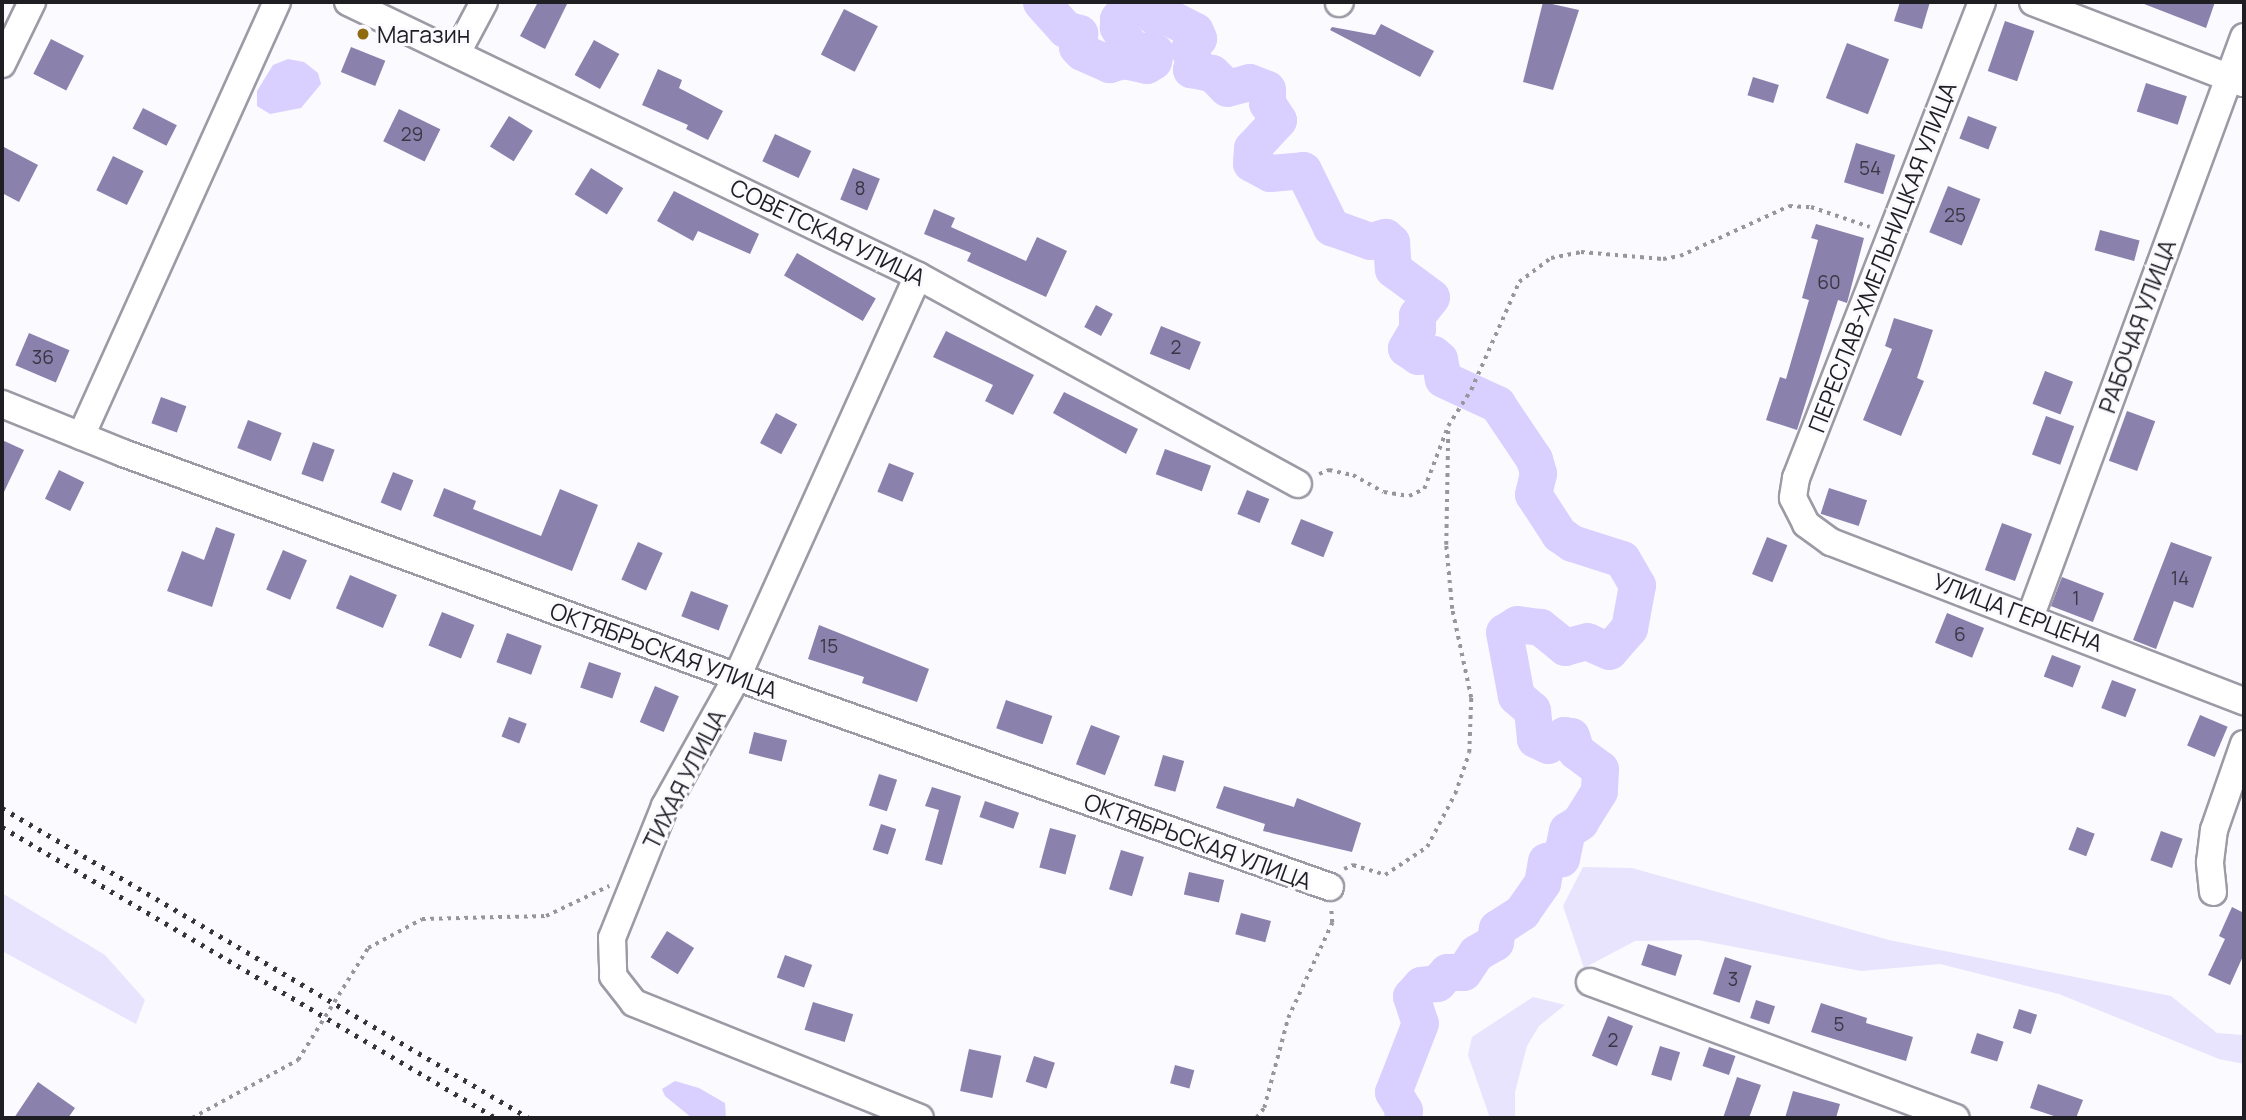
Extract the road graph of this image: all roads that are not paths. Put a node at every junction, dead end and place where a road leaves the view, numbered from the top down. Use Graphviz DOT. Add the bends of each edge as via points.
graph roads {
  1 [pos="32,2"];
  2 [pos="277,2"];
  3 [pos="348,2"];
  4 [pos="484,2"];
  5 [pos="1982,2"];
  6 [pos="2032,2"];
  7 [pos="2244,37"];
  8 [pos="458,51"];
  9 [pos="2,64"];
  10 [pos="2237,80"];
  11 [pos="918,275"];
  12 [pos="2,404"];
  13 [pos="81,436"];
  14 [pos="1298,484"];
  15 [pos="1799,513"];
  16 [pos="2031,615"];
  17 [pos="737,677"];
  18 [pos="2244,701"];
  19 [pos="2244,744"];
  20 [pos="1330,887"];
  21 [pos="2213,892"];
  22 [pos="1590,982"];
  23 [pos="920,1118"];
  24 [pos="1955,1118"];
  1 -- 9 [label="street"];
  2 -- 13 [label="street"];
  3 -- 8 [label="street, СОВЕТСКАЯ УЛИЦА"];
  4 -- 8 [label="street"];
  5 -- 15 [label="street, ПЕРЕСЛАВ-ХМЕЛЬНИЦКАЯ УЛИЦА" via="1796,478 1793,498"];
  6 -- 10 [label="street"];
  7 -- 10 [label="street, РАБОЧАЯ УЛИЦА"];
  8 -- 11 [label="street, СОВЕТСКАЯ УЛИЦА"];
  10 -- 16 [label="street, РАБОЧАЯ УЛИЦА"];
  11 -- 14 [label="street, СОВЕТСКАЯ УЛИЦА"];
  11 -- 17 [label="street, ТИХАЯ УЛИЦА"];
  12 -- 13 [label="street, ОКТЯБРЬСКАЯ УЛИЦА"];
  13 -- 17 [label="street, ОКТЯБРЬСКАЯ УЛИЦА"];
  15 -- 16 [label="street, УЛИЦА ГЕРЦЕНА" via="1831,542"];
  16 -- 18 [label="street, УЛИЦА ГЕРЦЕНА"];
  17 -- 20 [label="street, ОКТЯБРЬСКАЯ УЛИЦА"];
  17 -- 23 [label="street, ТИХАЯ УЛИЦА" via="665,806 612,938 613,976 634,1003"];
  19 -- 21 [label="street" via="2214,830"];
  22 -- 24 [label="street"];
}
